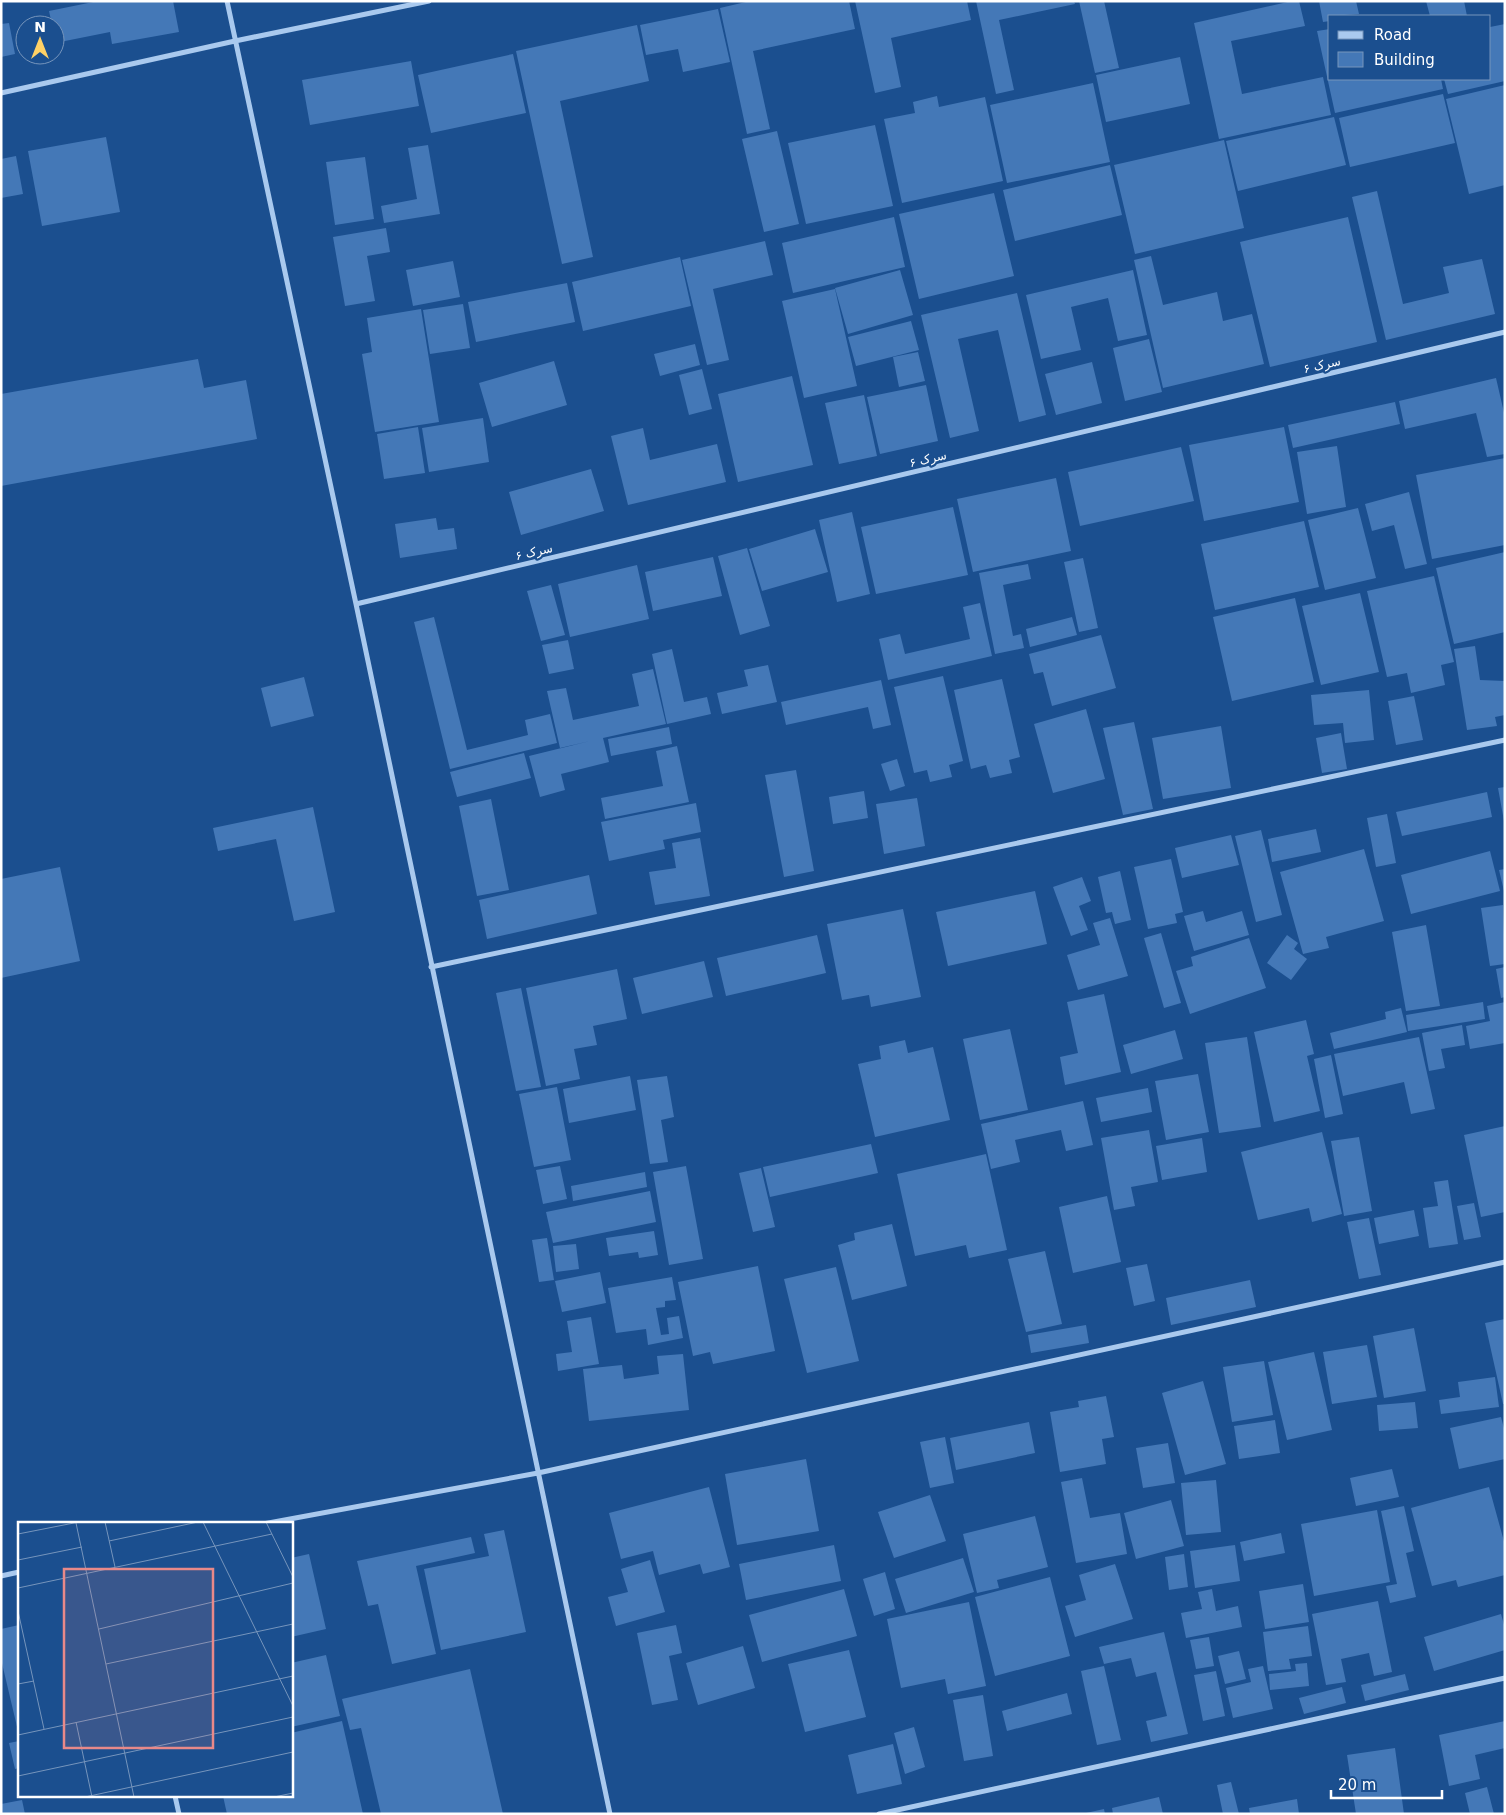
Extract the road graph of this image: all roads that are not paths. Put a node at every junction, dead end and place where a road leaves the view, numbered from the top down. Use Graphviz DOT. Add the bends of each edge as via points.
graph roads {
  1 [pos="227,1"];
  2 [pos="429,1"];
  3 [pos="235,41"];
  4 [pos="1,93"];
  5 [pos="1505,332"];
  6 [pos="356,604"];
  7 [pos="1505,740"];
  8 [pos="431,967"];
  9 [pos="1505,1262"];
  10 [pos="538,1473"];
  11 [pos="274,1522"];
  12 [pos="18,1572"];
  13 [pos="1,1576"];
  14 [pos="1505,1678"];
  15 [pos="175,1798"];
  16 [pos="179,1814"];
  17 [pos="610,1814"];
  18 [pos="879,1814"];
  1 -- 3 [label="street"];
  2 -- 3 [label="street"];
  3 -- 4 [label="street"];
  3 -- 6 [label="street"];
  5 -- 6 [label="street, سرک ۶"];
  6 -- 8 [label="street"];
  7 -- 8 [label="street"];
  8 -- 10 [label="street"];
  9 -- 10 [label="street"];
  10 -- 11 [label="street"];
  10 -- 17 [label="street"];
  12 -- 13 [label="street"];
  14 -- 18 [label="street"];
  15 -- 16 [label="street"];
}
